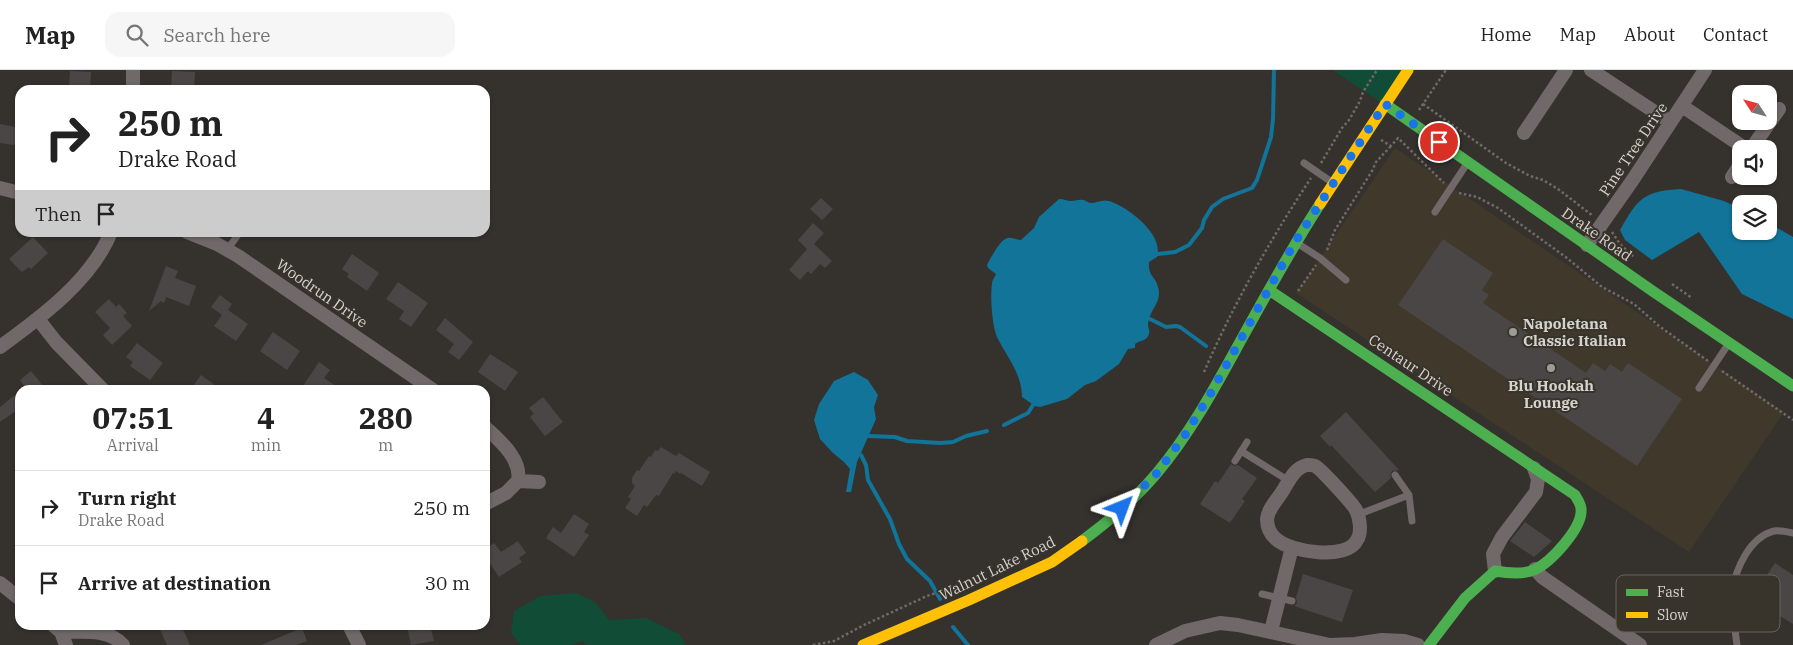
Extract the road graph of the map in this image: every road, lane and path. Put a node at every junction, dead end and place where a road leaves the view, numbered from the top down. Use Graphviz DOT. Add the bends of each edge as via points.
graph roads {
  1 [pos="132,70"];
  2 [pos="1377,70"];
  3 [pos="1408,70"];
  4 [pos="1446,70"];
  5 [pos="1566,70"];
  6 [pos="1590,70"];
  7 [pos="1705,70"];
  8 [pos="133,85"];
  9 [pos="1385,104"];
  10 [pos="1682,106"];
  11 [pos="1779,109"];
  12 [pos="1349,120"];
  13 [pos="1410,122"];
  14 [pos="1670,122"];
  15 [pos="1367,131"];
  16 [pos="1524,133"];
  17 [pos="1733,140"];
  18 [pos="1757,140"];
  19 [pos="1391,146"];
  20 [pos="1468,162"];
  21 [pos="1304,164"];
  22 [pos="1316,172"];
  23 [pos="1334,183"];
  24 [pos="0,188"];
  25 [pos="1450,188"];
  26 [pos="15,192"];
  27 [pos="1435,212"];
  28 [pos="108,237"];
  29 [pos="198,237"];
  30 [pos="236,237"];
  31 [pos="1295,242"];
  32 [pos="1587,245"];
  33 [pos="227,250"];
  34 [pos="1320,258"];
  35 [pos="1346,280"];
  36 [pos="1268,290"];
  37 [pos="1289,303"];
  38 [pos="38,319"];
  39 [pos="1729,342"];
  40 [pos="0,347"];
  41 [pos="1714,365"];
  42 [pos="1200,380"];
  43 [pos="98,385"];
  44 [pos="426,385"];
  45 [pos="1793,386"];
  46 [pos="1698,388"];
  47 [pos="1793,420"];
  48 [pos="490,432"];
  49 [pos="1247,442"];
  50 [pos="1241,451"];
  51 [pos="1235,461"];
  52 [pos="1534,468"];
  53 [pos="1395,475"];
  54 [pos="518,481"];
  55 [pos="1289,481"];
  56 [pos="539,482"];
  57 [pos="1409,495"];
  58 [pos="490,501"];
  59 [pos="1358,515"];
  60 [pos="1412,521"];
  61 [pos="1793,533"];
  62 [pos="1292,547"];
  63 [pos="1535,569"];
  64 [pos="1495,571"];
  65 [pos="1736,575"];
  66 [pos="971,581"];
  67 [pos="0,583"];
  68 [pos="1262,594"];
  69 [pos="15,595"];
  70 [pos="1286,600"];
  71 [pos="1616,628"];
  72 [pos="352,630"];
  73 [pos="1271,632"];
  74 [pos="1621,632"];
  75 [pos="1736,632"];
  76 [pos="60,634"];
  77 [pos="123,645"];
  78 [pos="359,645"];
  79 [pos="813,645"];
  80 [pos="863,645"];
  81 [pos="1156,645"];
  82 [pos="1418,645"];
  83 [pos="1428,645"];
  84 [pos="1640,645"];
  85 [pos="1737,645"];
  1 -- 8 [label="street"];
  2 -- 12 [label="path"];
  3 -- 9 [label="street, Walnut Lake Road"];
  4 -- 13 [label="path"];
  5 -- 16 [label="street"];
  6 -- 14 [label="street"];
  7 -- 10 [label="street, Pine Tree Drive"];
  9 -- 13 [label="street, Drake Road"];
  9 -- 15 [label="street, Walnut Lake Road"];
  10 -- 14 [label="street, Pine Tree Drive"];
  10 -- 17 [label="street"];
  11 -- 18 [label="street"];
  12 -- 15 [label="path"];
  12 -- 22 [label="path"];
  13 -- 20 [label="street, Drake Road"];
  14 -- 32 [label="street, Pine Tree Drive"];
  15 -- 19 [label="path"];
  15 -- 23 [label="street, Walnut Lake Road"];
  19 -- 25 [label="path" via="1398,138"];
  19 -- 34 [label="path" via="1376,162"];
  20 -- 25 [label="lane"];
  20 -- 32 [label="street, Drake Road"];
  21 -- 22 [label="lane"];
  22 -- 23 [label="lane"];
  22 -- 42 [label="path" via="1253,274"];
  23 -- 31 [label="street, Walnut Lake Road"];
  24 -- 26 [label="street"];
  25 -- 27 [label="lane"];
  25 -- 41 [label="path" via="1498,208 1602,287 1634,304"];
  28 -- 38 [label="street" via="82,279"];
  29 -- 33 [label="street, Woodrun Drive"];
  30 -- 33 [label="lane"];
  31 -- 34 [label="lane"];
  31 -- 36 [label="street, Walnut Lake Road"];
  32 -- 39 [label="street, Drake Road"];
  33 -- 44 [label="street, Woodrun Drive"];
  34 -- 35 [label="lane"];
  34 -- 37 [label="path"];
  36 -- 37 [label="street, Centaur Drive"];
  36 -- 80 [label="street, Walnut Lake Road" via="1185,435 1157,473 1122,508 1052,562"];
  37 -- 52 [label="street, Centaur Drive"];
  38 -- 40 [label="street"];
  38 -- 43 [label="street"];
  39 -- 41 [label="lane"];
  39 -- 45 [label="street, Drake Road"];
  41 -- 46 [label="lane"];
  41 -- 47 [label="path"];
  48 -- 54 [label="street" via="518,465"];
  49 -- 50 [label="lane"];
  50 -- 51 [label="lane"];
  50 -- 55 [label="lane"];
  52 -- 63 [label="street, Centaur Drive" via="1575,496 1581,506 1581,514 1566,542 1552,559"];
  52 -- 64 [label="street" via="1538,479 1536,492 1493,554"];
  53 -- 57 [label="lane"];
  54 -- 56 [label="street"];
  54 -- 58 [label="street" via="506,493"];
  55 -- 59 [label="street" via="1297,469 1314,465"];
  55 -- 62 [label="street" via="1267,520 1276,540"];
  57 -- 59 [label="lane"];
  57 -- 60 [label="lane"];
  59 -- 62 [label="street" via="1360,534 1347,550 1321,553"];
  61 -- 65 [label="lane" via="1776,530 1764,535 1752,546"];
  62 -- 70 [label="street"];
  63 -- 64 [label="street" via="1513,573"];
  63 -- 71 [label="street"];
  64 -- 83 [label="street" via="1465,598"];
  66 -- 79 [label="path" via="927,596 834,641"];
  67 -- 69 [label="street"];
  68 -- 70 [label="lane"];
  70 -- 73 [label="street"];
  72 -- 78 [label="street"];
  73 -- 81 [label="street" via="1220,622 1185,631"];
  73 -- 82 [label="street" via="1330,644 1382,640"];
  74 -- 84 [label="street"];
  75 -- 85 [label="lane"];
  76 -- 77 [label="street" via="96,632 114,637"];
}
